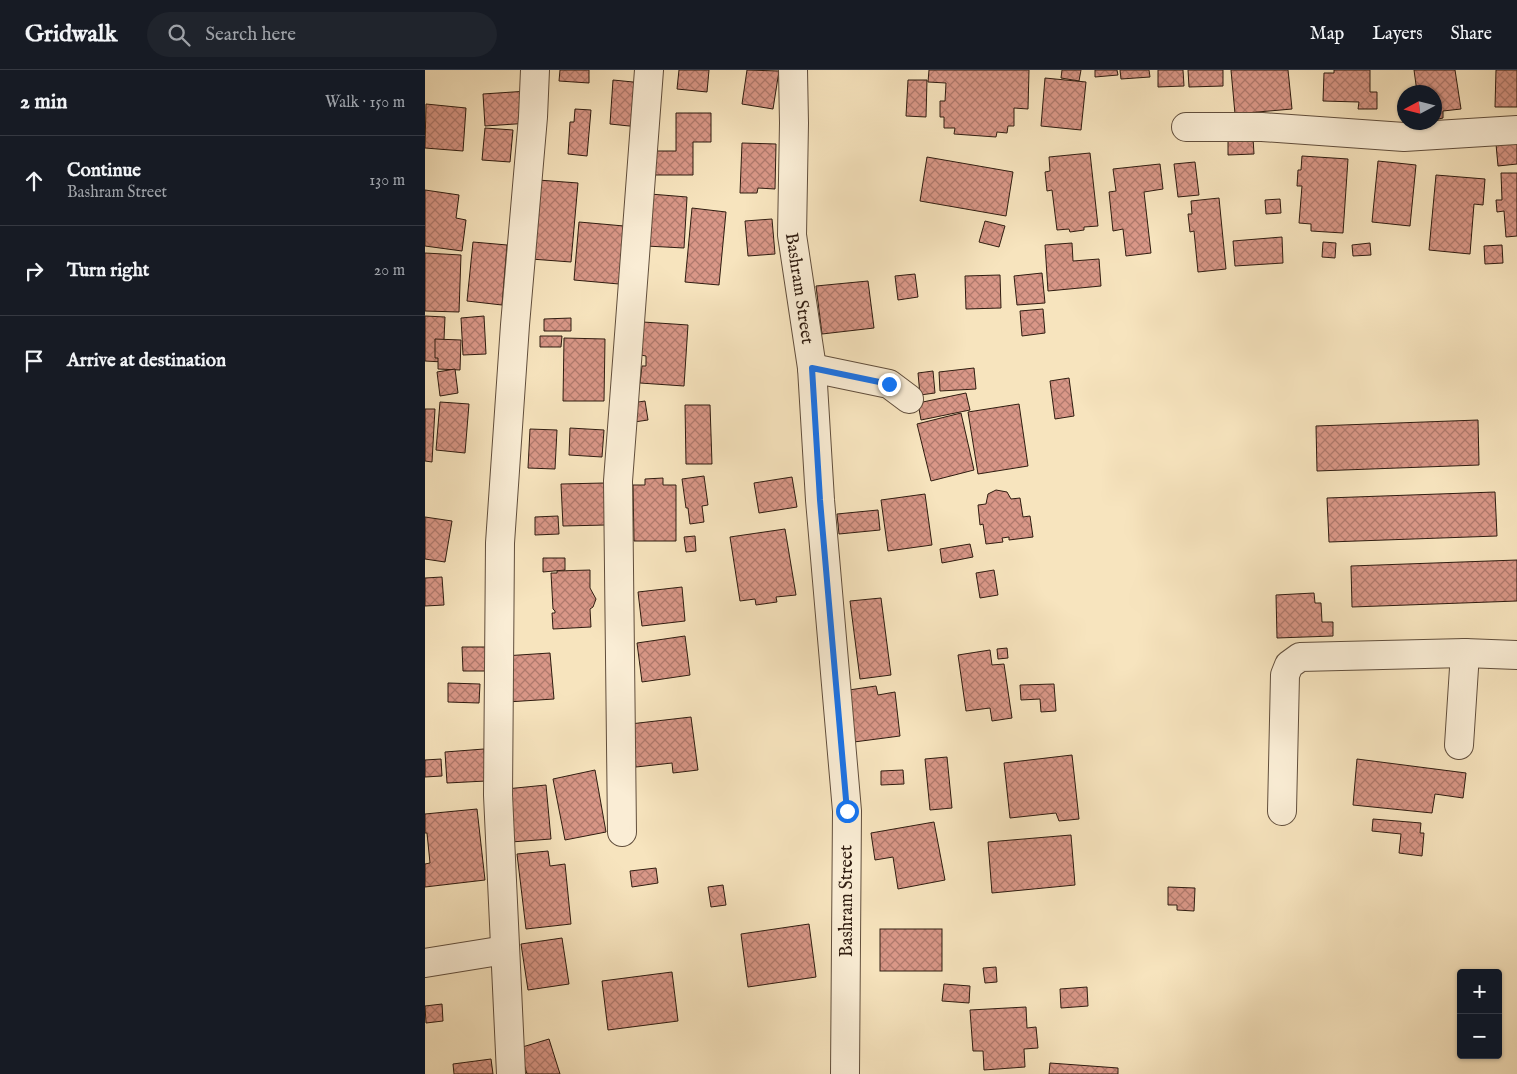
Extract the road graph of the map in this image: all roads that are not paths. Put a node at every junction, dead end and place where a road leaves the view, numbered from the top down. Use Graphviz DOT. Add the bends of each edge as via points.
graph roads {
  1 [pos="535,70"];
  2 [pos="649,70"];
  3 [pos="793,70"];
  4 [pos="1186,127"];
  5 [pos="1517,130"];
  6 [pos="812,368"];
  7 [pos="909,399"];
  8 [pos="1465,653"];
  9 [pos="1517,655"];
  10 [pos="1459,744"];
  11 [pos="1282,810"];
  12 [pos="622,832"];
  13 [pos="505,950"];
  14 [pos="425,963"];
  15 [pos="511,1074"];
  16 [pos="845,1074"];
  1 -- 13 [label="street" via="500,543 498,794"];
  2 -- 12 [label="street" via="618,481"];
  3 -- 6 [label="street, Bashram Street" via="791,235"];
  4 -- 5 [label="street" via="1262,127 1403,137"];
  6 -- 7 [label="street" via="889,384"];
  6 -- 16 [label="street, Bashram Street" via="847,811"];
  8 -- 9 [label="street"];
  8 -- 10 [label="street"];
  8 -- 11 [label="street" via="1300,657 1289,665 1285,675"];
  13 -- 14 [label="street"];
  13 -- 15 [label="street"];
}
